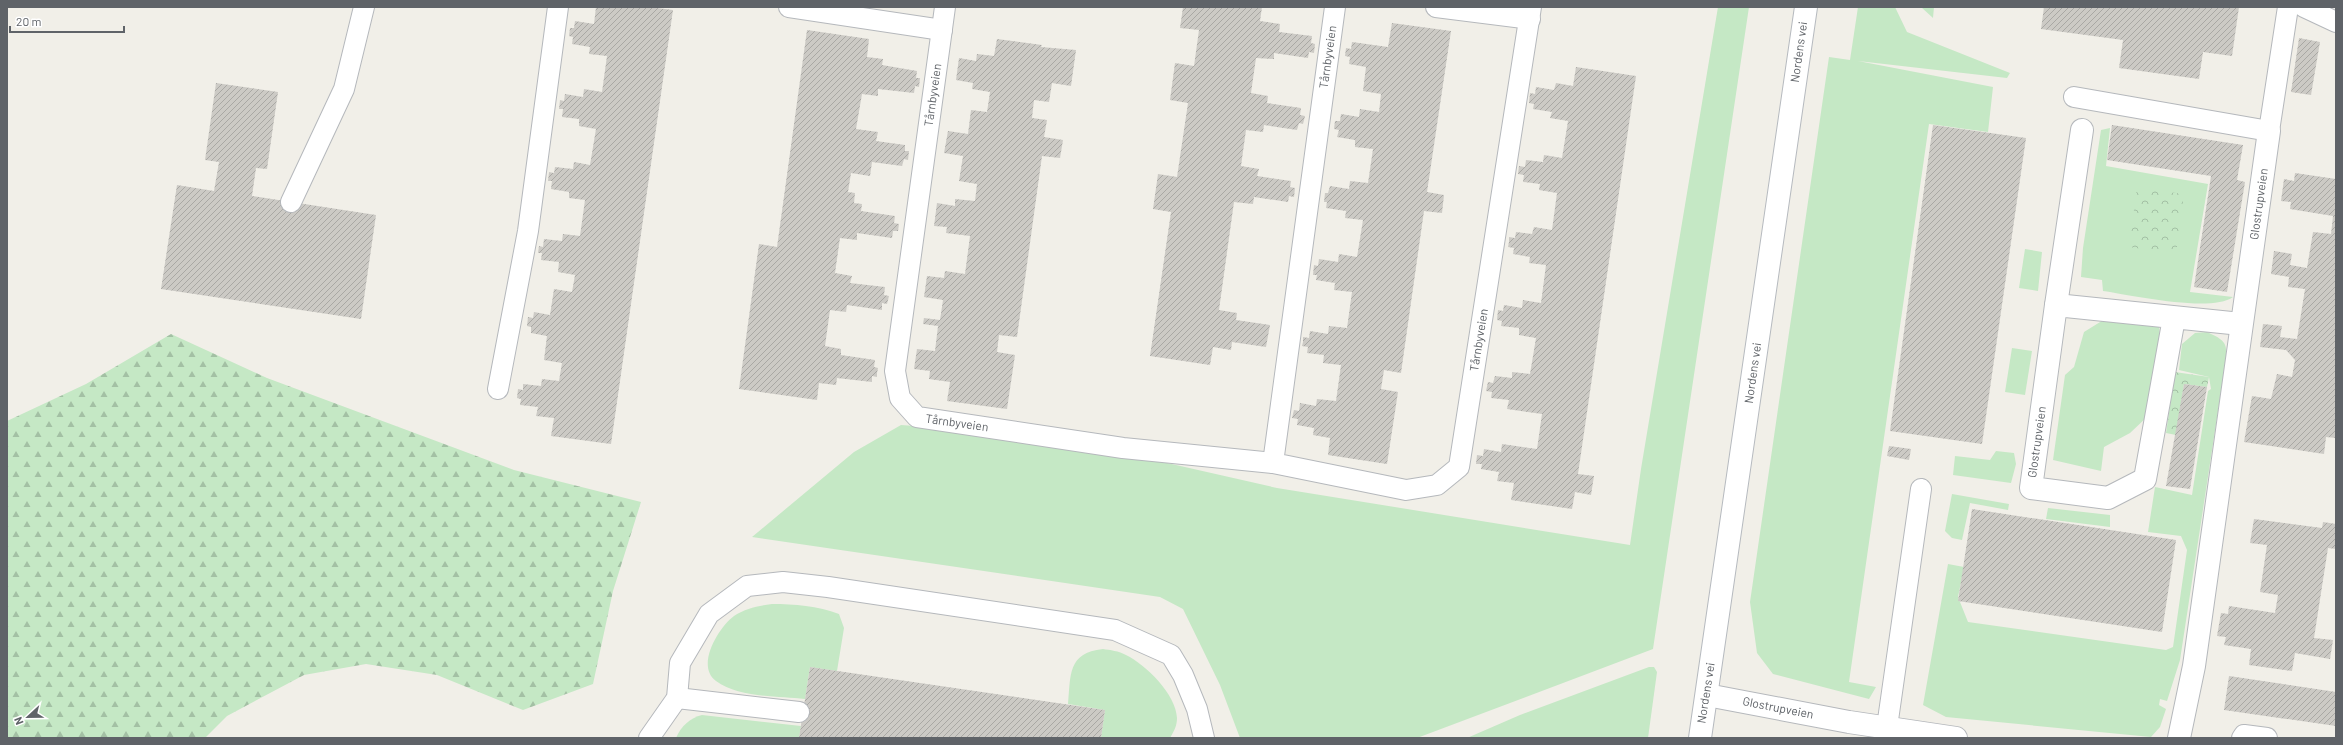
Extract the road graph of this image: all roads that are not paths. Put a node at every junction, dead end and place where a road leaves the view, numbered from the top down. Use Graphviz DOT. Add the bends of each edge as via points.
graph roads {
  1 [pos="364,7"];
  2 [pos="558,7"];
  3 [pos="789,7"];
  4 [pos="945,7"];
  5 [pos="1335,7"];
  6 [pos="1436,7"];
  7 [pos="1806,7"];
  8 [pos="2288,7"];
  9 [pos="2304,7"];
  10 [pos="1531,13"];
  11 [pos="2336,22"];
  12 [pos="942,30"];
  13 [pos="2074,97"];
  14 [pos="2082,130"];
  15 [pos="2269,131"];
  16 [pos="291,202"];
  17 [pos="2056,305"];
  18 [pos="2174,318"];
  19 [pos="2241,324"];
  20 [pos="498,388"];
  21 [pos="1273,464"];
  22 [pos="1922,489"];
  23 [pos="1706,695"];
  24 [pos="677,698"];
  25 [pos="799,712"];
  26 [pos="1887,728"];
  27 [pos="1848,730"];
  28 [pos="649,738"];
  29 [pos="1204,738"];
  30 [pos="1700,738"];
  31 [pos="1956,738"];
  32 [pos="2179,738"];
  33 [pos="2242,738"];
  34 [pos="2267,738"];
  1 -- 16 [label="lane" via="344,89"];
  2 -- 20 [label="lane" via="528,231"];
  3 -- 12 [label="lane"];
  4 -- 12 [label="lane, Tårnbyveien"];
  5 -- 21 [label="lane, Tårnbyveien"];
  6 -- 10 [label="lane, Tårnbyveien"];
  7 -- 23 [label="street, Nordens vei"];
  8 -- 15 [label="lane"];
  9 -- 11 [label="lane"];
  10 -- 21 [label="lane, Tårnbyveien" via="1459,467 1437,485 1406,490"];
  12 -- 21 [label="lane, Tårnbyveien" via="895,371 900,398 917,417 1123,448"];
  13 -- 15 [label="lane"];
  14 -- 17 [label="street, Glostrupveien"];
  15 -- 19 [label="street, Glostrupveien"];
  17 -- 18 [label="street"];
  17 -- 18 [label="street, Glostrupveien" via="2031,488 2108,498 2145,479"];
  18 -- 19 [label="street"];
  19 -- 32 [label="street, Glostrupveien" via="2194,666"];
  22 -- 26 [label="lane"];
  23 -- 27 [label="street, Glostrupveien"];
  23 -- 30 [label="street, Nordens vei"];
  24 -- 25 [label="lane"];
  24 -- 28 [label="lane"];
  24 -- 29 [label="lane" via="680,663 709,614 747,586 783,582 1115,630 1171,656 1183,674"];
  26 -- 27 [label="street, Glostrupveien"];
  26 -- 31 [label="street, Glostrupveien"];
  33 -- 34 [label="lane" via="2244,735"];
}
